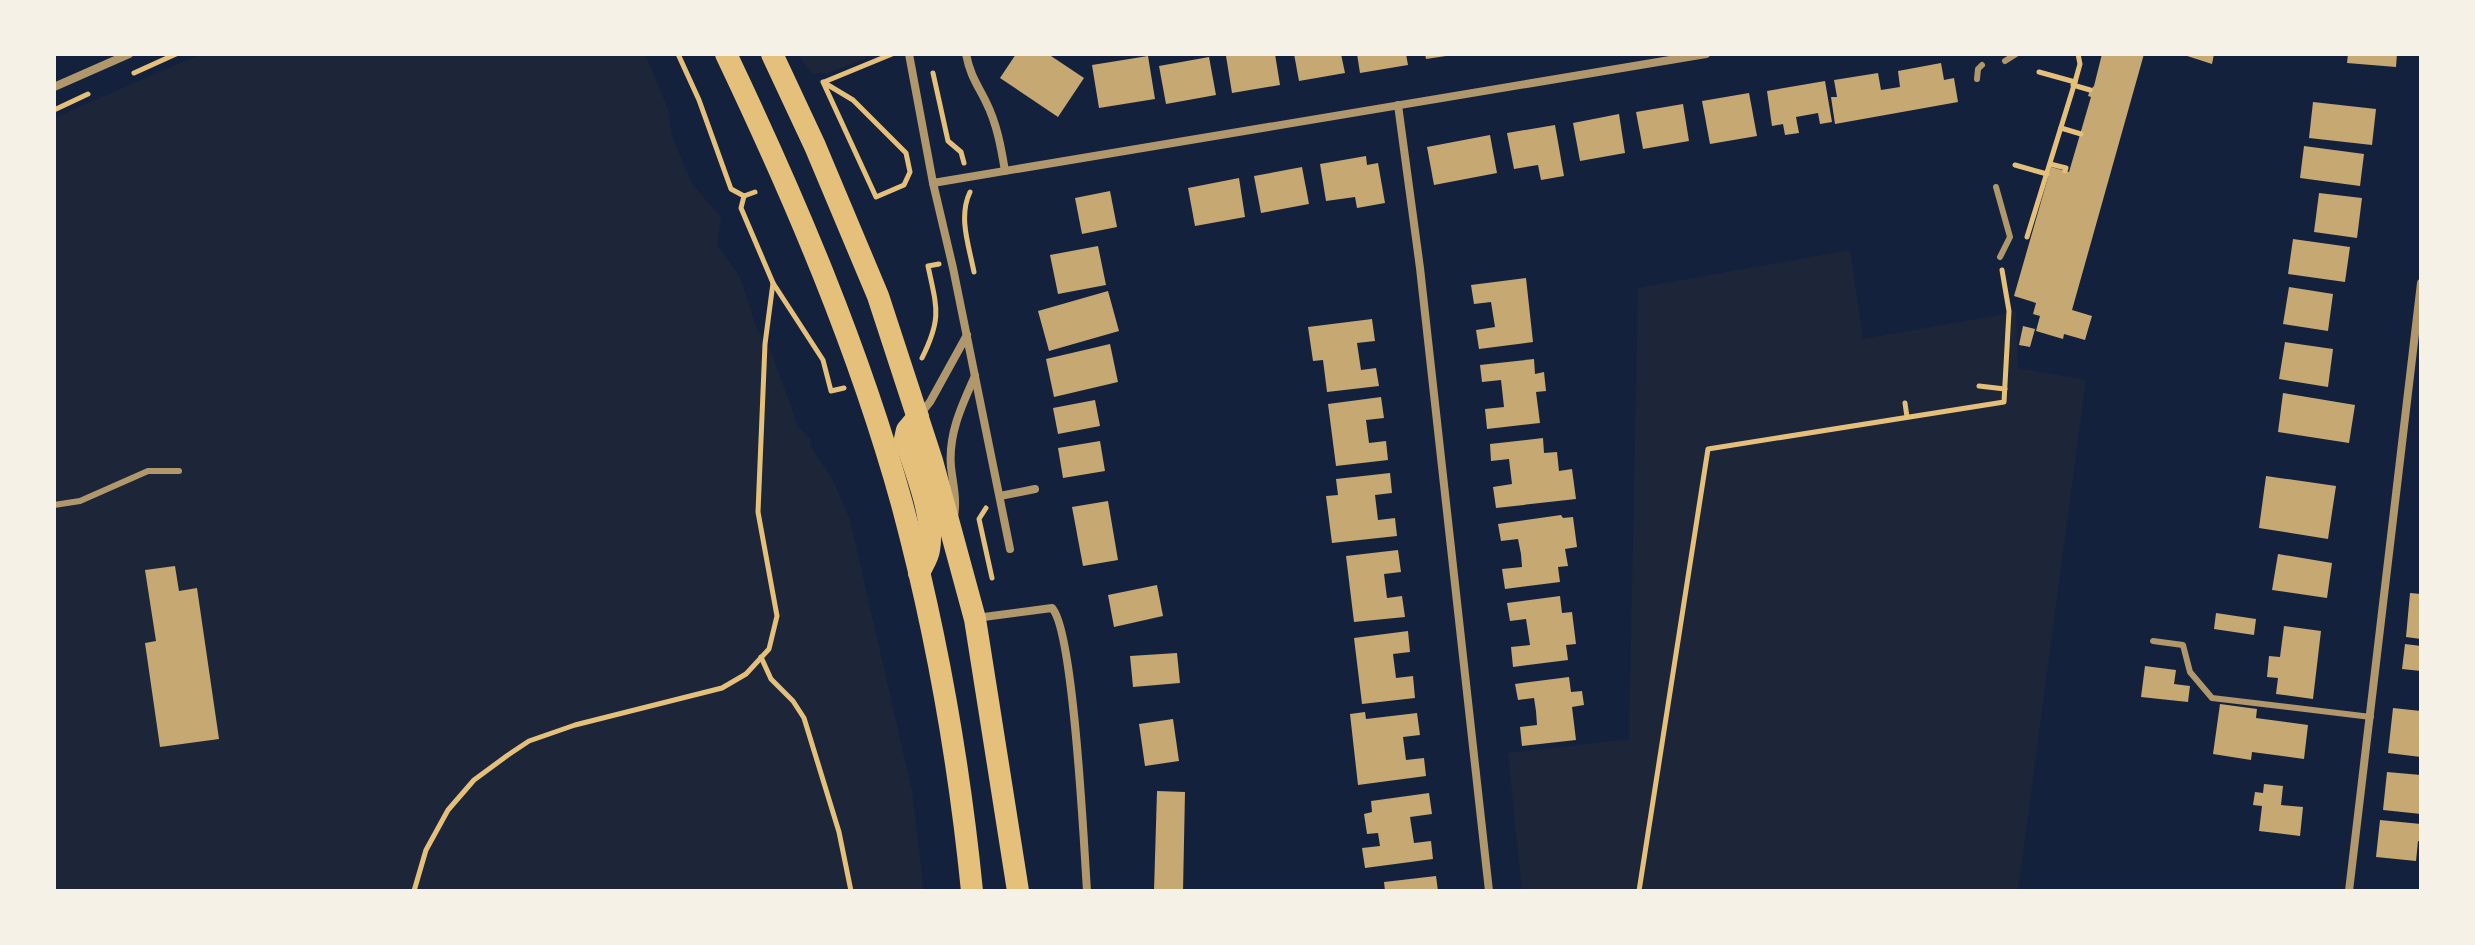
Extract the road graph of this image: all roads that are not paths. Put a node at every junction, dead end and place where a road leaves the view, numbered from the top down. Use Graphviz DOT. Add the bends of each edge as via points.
graph roads {
  1 [pos="129,54"];
  2 [pos="726,54"];
  3 [pos="772,54"];
  4 [pos="909,54"];
  5 [pos="966,54"];
  6 [pos="1706,54"];
  7 [pos="2016,54"];
  8 [pos="2005,61"];
  9 [pos="1982,65"];
  10 [pos="1977,79"];
  11 [pos="54,87"];
  12 [pos="1398,105"];
  13 [pos="1005,171"];
  14 [pos="933,183"];
  15 [pos="1996,187"];
  16 [pos="2000,257"];
  17 [pos="2421,283"];
  18 [pos="967,335"];
  19 [pos="975,375"];
  20 [pos="918,417"];
  21 [pos="179,471"];
  22 [pos="1035,489"];
  23 [pos="999,492"];
  24 [pos="54,505"];
  25 [pos="952,532"];
  26 [pos="1010,549"];
  27 [pos="919,573"];
  28 [pos="975,619"];
  29 [pos="2153,641"];
  30 [pos="2371,717"];
  31 [pos="972,891"];
  32 [pos="1018,891"];
  33 [pos="1087,891"];
  34 [pos="1489,891"];
  35 [pos="2349,891"];
  1 -- 11 [label="street"];
  2 -- 27 [label="highway" via="836,308 872,406"];
  3 -- 20 [label="highway" via="865,265"];
  4 -- 14 [label="street"];
  5 -- 13 [label="street" via="998,132"];
  6 -- 12 [label="street"];
  7 -- 8 [label="lane"];
  9 -- 10 [label="lane"];
  12 -- 13 [label="street"];
  12 -- 34 [label="street"];
  13 -- 14 [label="street"];
  14 -- 18 [label="street"];
  15 -- 16 [label="lane" via="2010,237"];
  17 -- 30 [label="street"];
  18 -- 19 [label="street"];
  18 -- 20 [label="street"];
  19 -- 23 [label="street"];
  19 -- 25 [label="street" via="952,437 957,497"];
  20 -- 25 [label="highway"];
  20 -- 27 [label="highway" via="905,439 930,534"];
  21 -- 24 [label="lane" via="148,471 80,501"];
  22 -- 23 [label="street"];
  23 -- 26 [label="street"];
  25 -- 28 [label="highway"];
  27 -- 31 [label="highway" via="955,753"];
  28 -- 32 [label="highway"];
  28 -- 33 [label="street" via="1052,608 1057,612 1065,638"];
  29 -- 30 [label="lane" via="2183,645 2190,672 2212,698"];
  30 -- 35 [label="street"];
}
